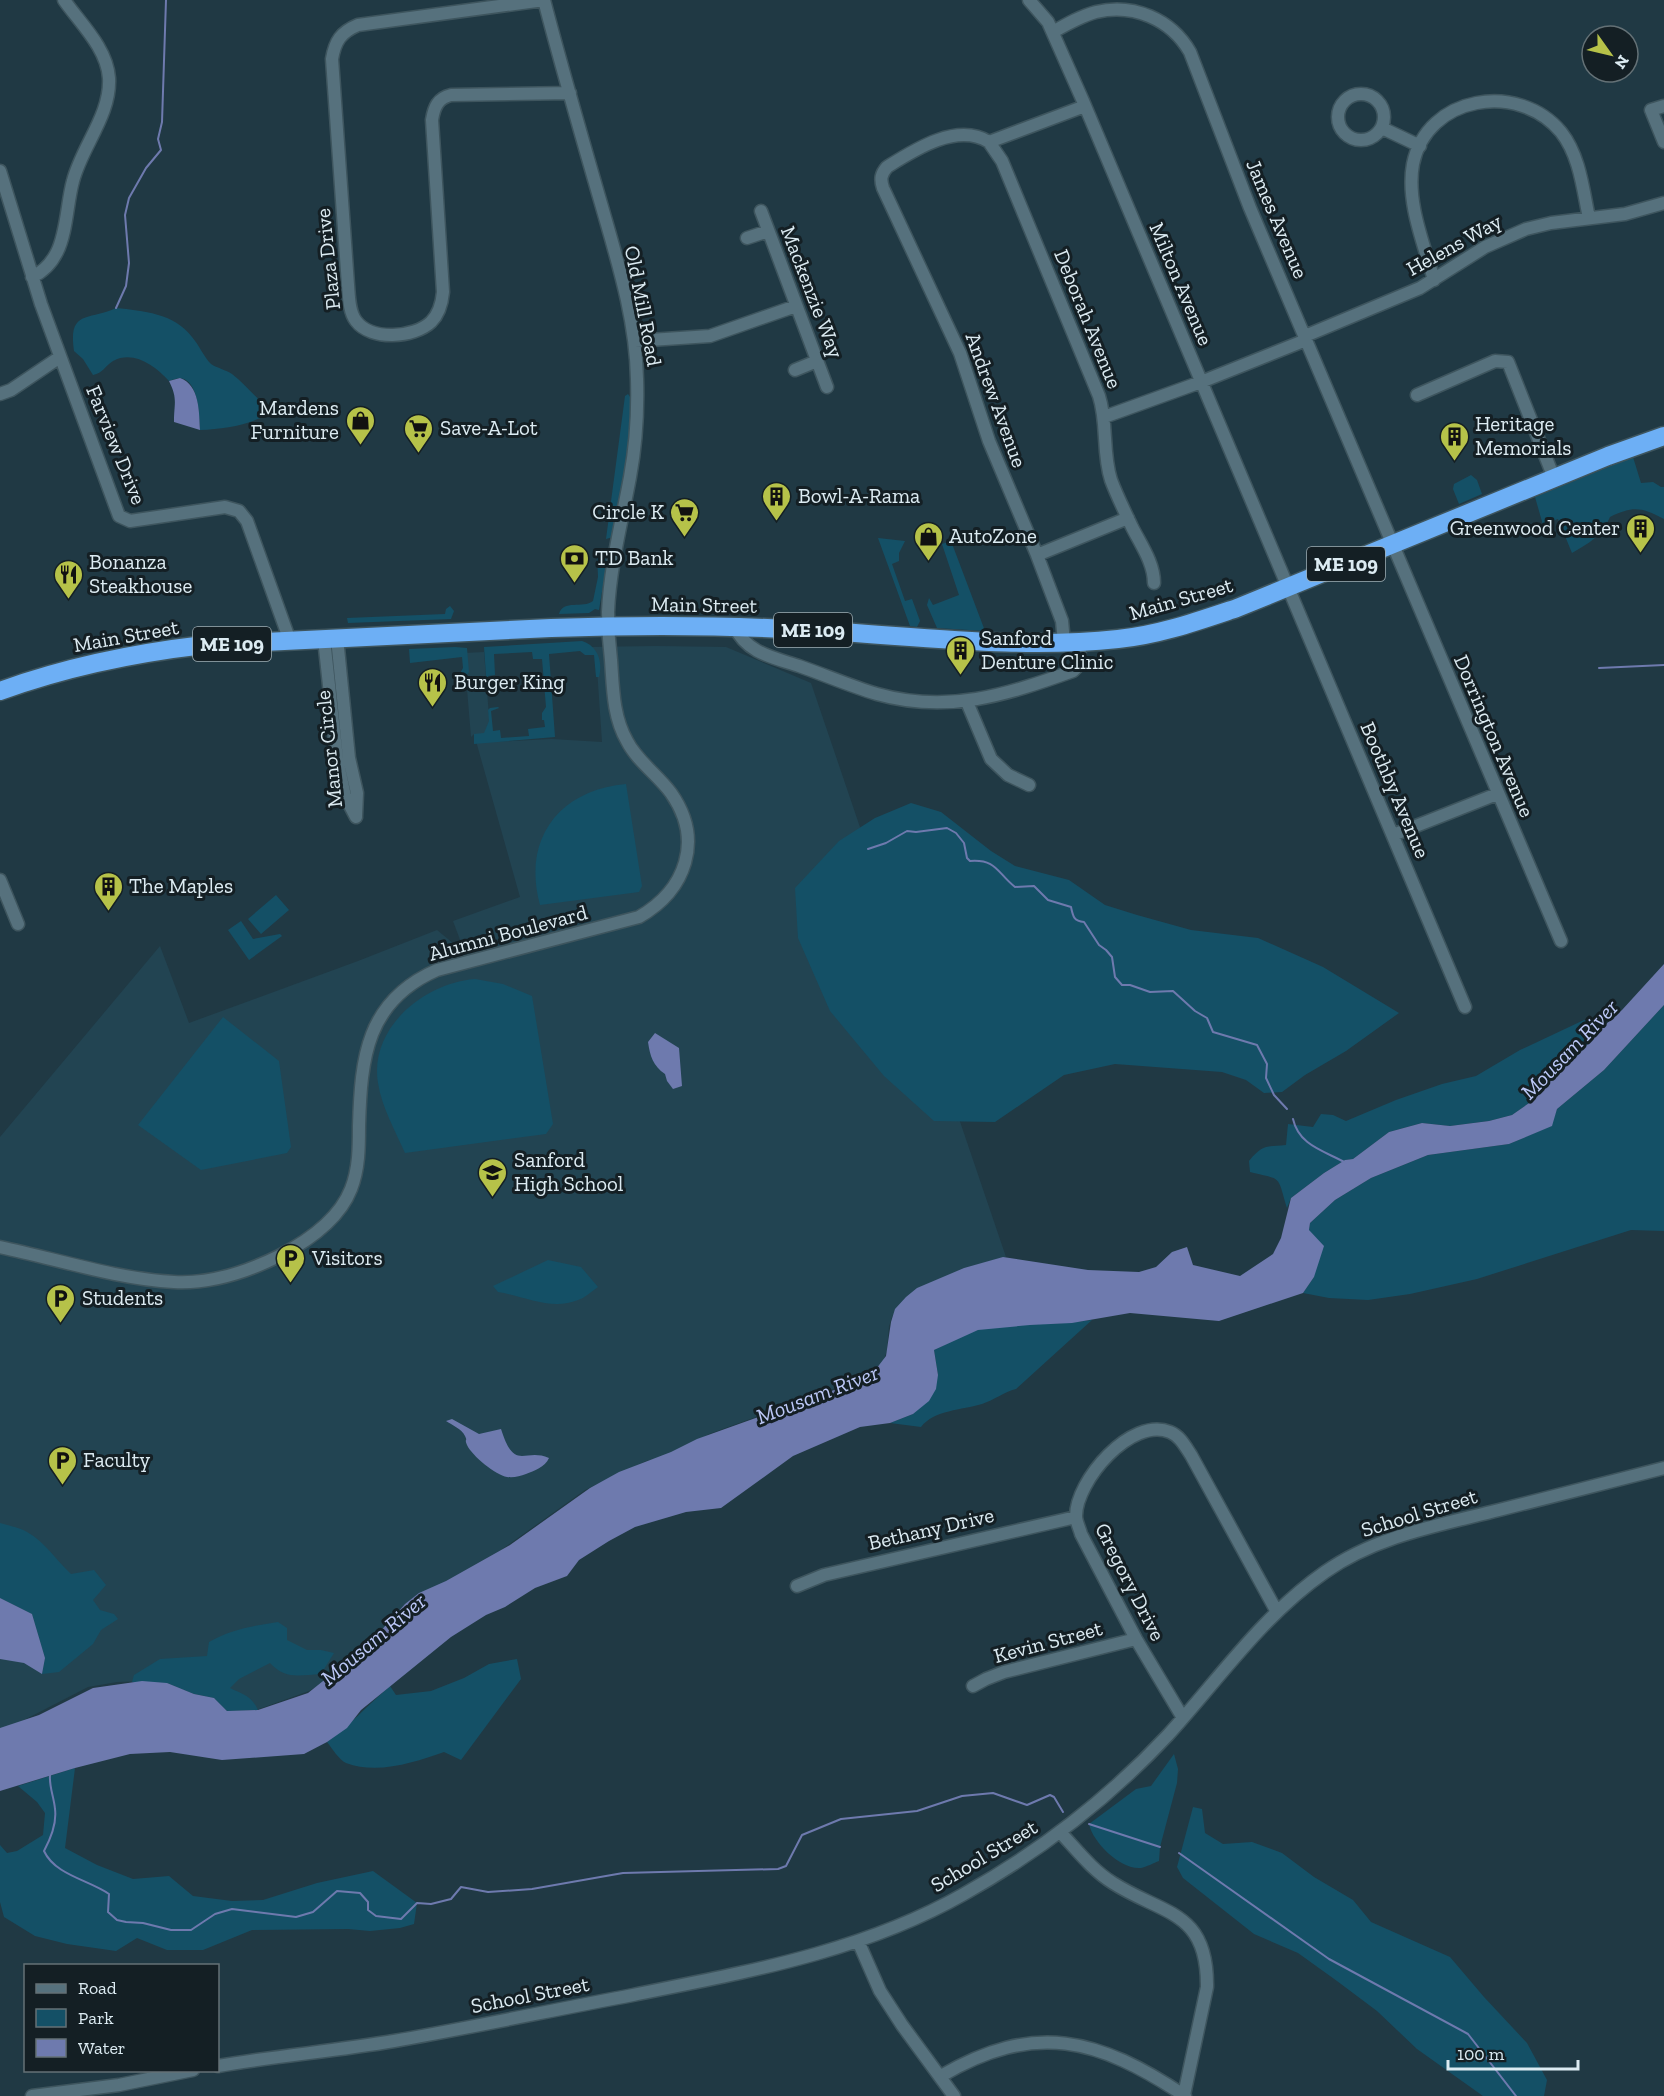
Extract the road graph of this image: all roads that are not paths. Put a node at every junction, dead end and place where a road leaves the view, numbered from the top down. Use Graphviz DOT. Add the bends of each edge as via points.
graph roads {
  1 [pos="64,0"];
  2 [pos="544,0"];
  3 [pos="1029,0"];
  4 [pos="1053,32"];
  5 [pos="570,93"];
  6 [pos="1085,106"];
  7 [pos="1664,106"];
  8 [pos="1382,128"];
  9 [pos="990,142"];
  10 [pos="1664,142"];
  11 [pos="1419,146"];
  12 [pos="0,171"];
  13 [pos="1664,203"];
  14 [pos="761,211"];
  15 [pos="1589,218"];
  16 [pos="768,231"];
  17 [pos="747,238"];
  18 [pos="32,277"];
  19 [pos="1434,280"];
  20 [pos="796,306"];
  21 [pos="1306,338"];
  22 [pos="634,341"];
  23 [pos="60,357"];
  24 [pos="817,361"];
  25 [pos="795,370"];
  26 [pos="1201,382"];
  27 [pos="827,387"];
  28 [pos="0,394"];
  29 [pos="1417,395"];
  30 [pos="1104,417"];
  31 [pos="1664,436"];
  32 [pos="1554,478"];
  33 [pos="1128,518"];
  34 [pos="1394,544"];
  35 [pos="1037,555"];
  36 [pos="1154,583"];
  37 [pos="1289,588"];
  38 [pos="609,626"];
  39 [pos="735,627"];
  40 [pos="331,639"];
  41 [pos="290,642"];
  42 [pos="1072,642"];
  43 [pos="0,691"];
  44 [pos="967,702"];
  45 [pos="1029,785"];
  46 [pos="1497,794"];
  47 [pos="1393,835"];
  48 [pos="0,880"];
  49 [pos="18,924"];
  50 [pos="1561,941"];
  51 [pos="1465,1007"];
  52 [pos="0,1247"];
  53 [pos="1664,1468"];
  54 [pos="1076,1517"];
  55 [pos="797,1586"];
  56 [pos="1277,1612"];
  57 [pos="1136,1639"];
  58 [pos="973,1686"];
  59 [pos="1183,1718"];
  60 [pos="1060,1832"];
  61 [pos="858,1941"];
  62 [pos="219,2066"];
  63 [pos="183,2072"];
  64 [pos="940,2076"];
  65 [pos="32,2096"];
  66 [pos="954,2096"];
  67 [pos="1184,2096"];
  1 -- 18 [label="street" via="101,52 107,67 108,92 73,180 58,250 44,270"];
  2 -- 5 [label="street, Old Mill Road"];
  2 -- 5 [label="street, Plaza Drive" via="358,25 337,40 332,59 348,285 353,314 362,328 383,334 411,333 430,322 441,306 444,280 432,120 438,102 451,95"];
  3 -- 4 [label="street, Milton Avenue"];
  4 -- 6 [label="street, Milton Avenue"];
  4 -- 21 [label="street, James Avenue" via="1094,13 1118,10 1155,18 1181,39 1190,52 1227,152"];
  5 -- 22 [label="street, Old Mill Road" via="626,294"];
  6 -- 9 [label="street"];
  6 -- 26 [label="street, Milton Avenue"];
  7 -- 10 [label="street" via="1651,110"];
  8 -- 11 [label="street"];
  9 -- 30 [label="street, Deborah Avenue" via="1002,161 1096,388"];
  9 -- 35 [label="street, Andrew Avenue" via="968,136 938,140 894,163 882,174 883,188 960,353 989,441"];
  11 -- 15 [label="street" via="1446,116 1470,104 1497,100 1530,108 1553,124 1571,148"];
  11 -- 19 [label="street" via="1412,190"];
  12 -- 18 [label="street, Farview Drive"];
  13 -- 15 [label="street, Helens Way" via="1637,212"];
  14 -- 16 [label="street, Mackenzie Way"];
  15 -- 19 [label="street, Helens Way" via="1517,233 1476,252"];
  16 -- 17 [label="street"];
  16 -- 20 [label="street, Mackenzie Way"];
  18 -- 23 [label="street, Farview Drive"];
  19 -- 21 [label="street, Helens Way"];
  20 -- 22 [label="street" via="710,336"];
  20 -- 24 [label="street, Mackenzie Way"];
  21 -- 26 [label="street, Helens Way"];
  21 -- 34 [label="street, James Avenue"];
  22 -- 38 [label="street, Old Mill Road" via="638,380 635,444 615,559"];
  23 -- 28 [label="street"];
  23 -- 41 [label="street, Farview Drive" via="121,517 130,521 225,507 239,511"];
  24 -- 25 [label="street"];
  24 -- 27 [label="street, Mackenzie Way"];
  26 -- 30 [label="street, Helens Way"];
  26 -- 37 [label="street, Milton Avenue"];
  29 -- 32 [label="street" via="1505,360 1512,369"];
  30 -- 33 [label="street, Deborah Avenue" via="1108,470"];
  31 -- 32 [label="highway, Main Street / ME 109"];
  32 -- 34 [label="highway, Main Street / ME 109"];
  33 -- 35 [label="street"];
  33 -- 36 [label="street, Deborah Avenue" via="1153,569"];
  34 -- 37 [label="highway, Main Street / ME 109"];
  34 -- 46 [label="street, Dorrington Avenue"];
  35 -- 42 [label="street, Andrew Avenue"];
  37 -- 42 [label="highway, Main Street / ME 109" via="1166,630"];
  37 -- 47 [label="street, Boothby Avenue"];
  38 -- 39 [label="highway, Main Street / ME 109"];
  38 -- 40 [label="highway, Main Street / ME 109"];
  38 -- 52 [label="street, Alumni Boulevard" via="615,701 622,733 672,795 686,825 685,866 667,897 639,917 437,970 397,997 376,1024 366,1052 361,1078 358,1158 351,1190 330,1220 293,1249 243,1272 186,1282 134,1277"];
  39 -- 42 [label="highway, Main Street / ME 109"];
  39 -- 44 [label="street" via="755,650 860,688 909,701"];
  40 -- 40 [label="street, Manor Circle" via="336,759 345,796 356,817 357,793"];
  40 -- 41 [label="highway, Main Street / ME 109"];
  41 -- 43 [label="highway, Main Street / ME 109" via="168,649 57,672"];
  42 -- 44 [label="street" via="1079,662 1073,671"];
  44 -- 45 [label="street" via="991,759 1008,775"];
  46 -- 47 [label="street"];
  46 -- 50 [label="street, Dorrington Avenue"];
  47 -- 51 [label="street, Boothby Avenue"];
  48 -- 49 [label="street"];
  53 -- 56 [label="street, School Street" via="1411,1532 1378,1544 1326,1571"];
  54 -- 55 [label="street, Bethany Drive" via="824,1575"];
  54 -- 56 [label="street, Gregory Drive" via="1086,1483 1111,1452 1146,1431 1171,1432 1191,1455"];
  54 -- 57 [label="street, Gregory Drive" via="1092,1557"];
  56 -- 59 [label="street, School Street"];
  57 -- 58 [label="street, Kevin Street" via="1004,1672"];
  57 -- 59 [label="street, Gregory Drive"];
  59 -- 60 [label="street, School Street" via="1143,1761"];
  60 -- 61 [label="street, School Street" via="961,1896"];
  60 -- 67 [label="street" via="1096,1870 1113,1883 1168,1910 1185,1923 1200,1944 1207,1986"];
  61 -- 62 [label="street, School Street" via="772,1966 417,2037"];
  61 -- 64 [label="street" via="880,1991"];
  63 -- 65 [label="street"];
  64 -- 66 [label="street"];
  64 -- 67 [label="street" via="999,2049 1020,2044 1064,2043 1120,2058"];
}
